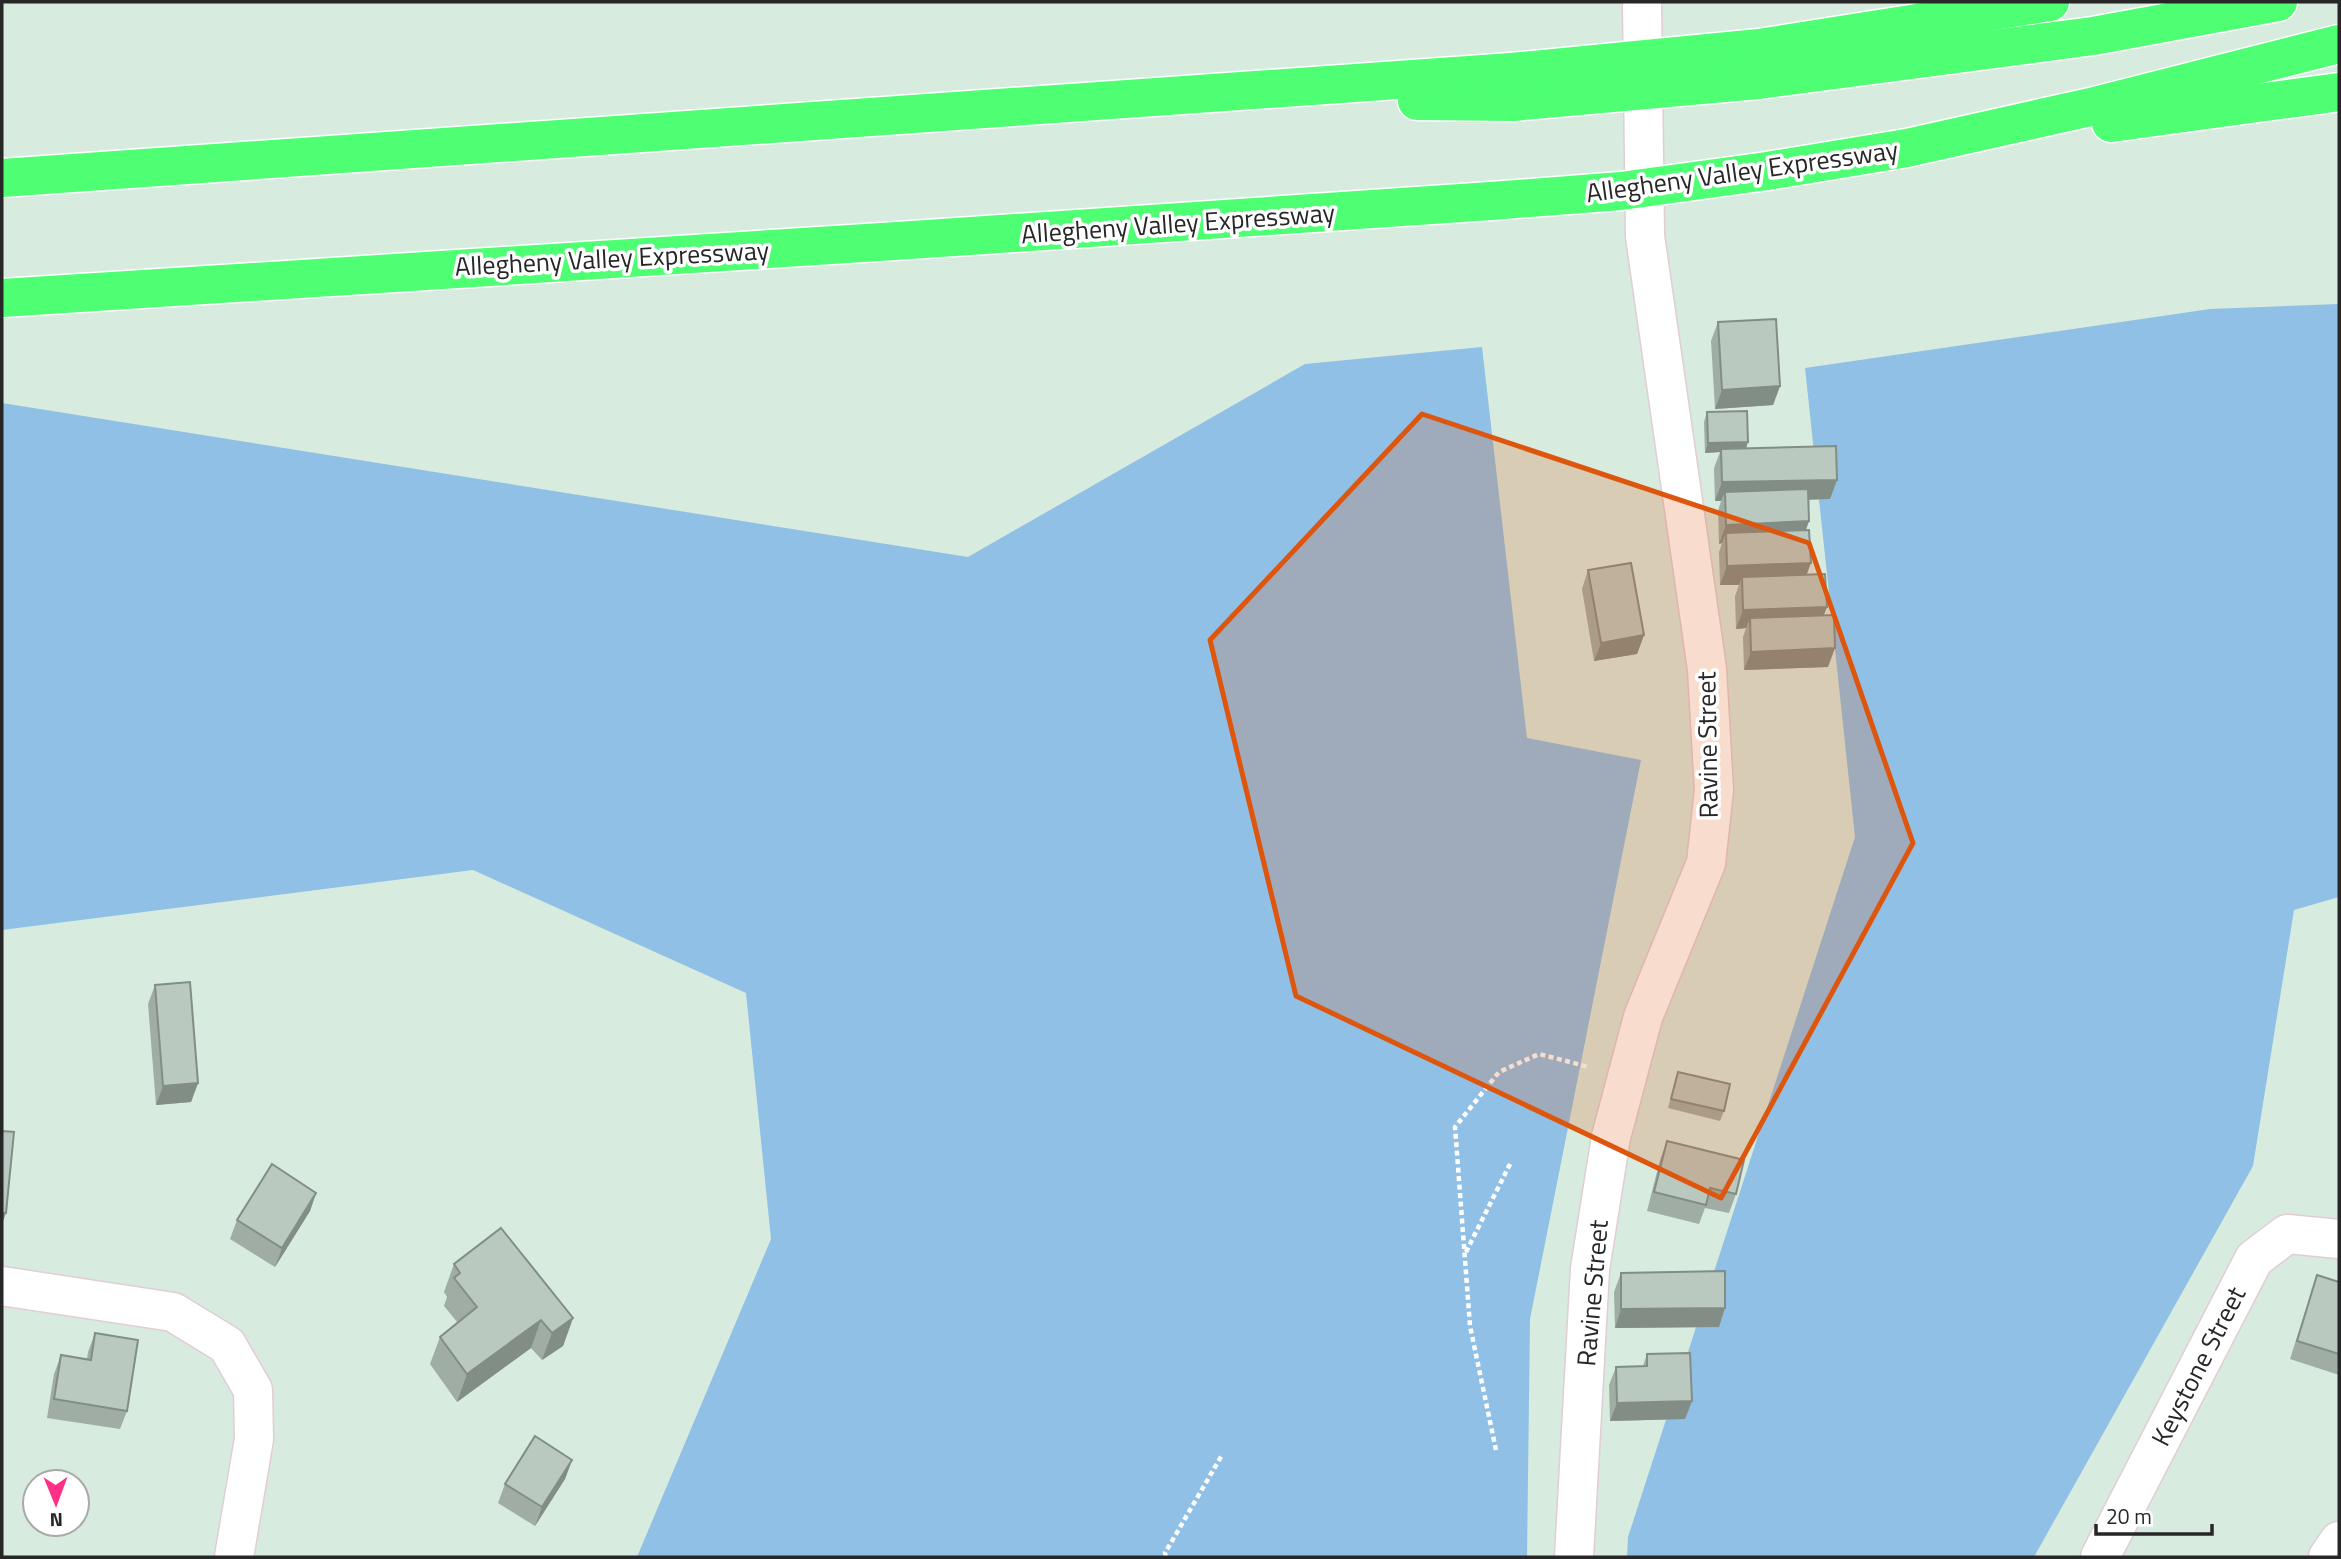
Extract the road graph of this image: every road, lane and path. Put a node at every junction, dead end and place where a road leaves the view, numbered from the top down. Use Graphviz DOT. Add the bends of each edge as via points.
graph roads {
  1 [pos="1642,2"];
  2 [pos="2050,2"];
  3 [pos="2278,2"];
  4 [pos="2339,44"];
  5 [pos="1758,64"];
  6 [pos="2339,92"];
  7 [pos="1908,148"];
  8 [pos="2,178"];
  9 [pos="2,298"];
  10 [pos="1627,1076"];
  11 [pos="1511,1162"];
  12 [pos="2339,1239"];
  13 [pos="1465,1255"];
  14 [pos="2,1286"];
  15 [pos="1496,1450"];
  16 [pos="1222,1455"];
  17 [pos="2339,1541"];
  18 [pos="234,1557"];
  19 [pos="1166,1557"];
  20 [pos="1574,1557"];
  21 [pos="2100,1557"];
  22 [pos="2328,1557"];
  1 -- 10 [label="street, Ravine Street" via="1645,236 1707,669 1714,790 1706,863 1643,1017"];
  2 -- 5 [label="highway"];
  3 -- 5 [label="highway" via="2093,36"];
  4 -- 7 [label="highway, Allegheny Valley Expressway"];
  5 -- 8 [label="highway, bridge" via="1512,87 1128,98"];
  6 -- 7 [label="highway"];
  7 -- 9 [label="highway, Allegheny Valley Expressway, bridge" via="1621,191 1224,221"];
  10 -- 13 [label="path" via="1539,1054 1499,1073 1455,1127"];
  10 -- 20 [label="street, Ravine Street" via="1611,1137 1590,1269"];
  11 -- 13 [label="path"];
  12 -- 21 [label="street, Keystone Street" via="2287,1234 2254,1259"];
  13 -- 15 [label="path" via="1470,1326"];
  14 -- 18 [label="street" via="173,1312 227,1345 253,1390 254,1439"];
  16 -- 19 [label="path"];
  17 -- 22 [label="street"];
}
